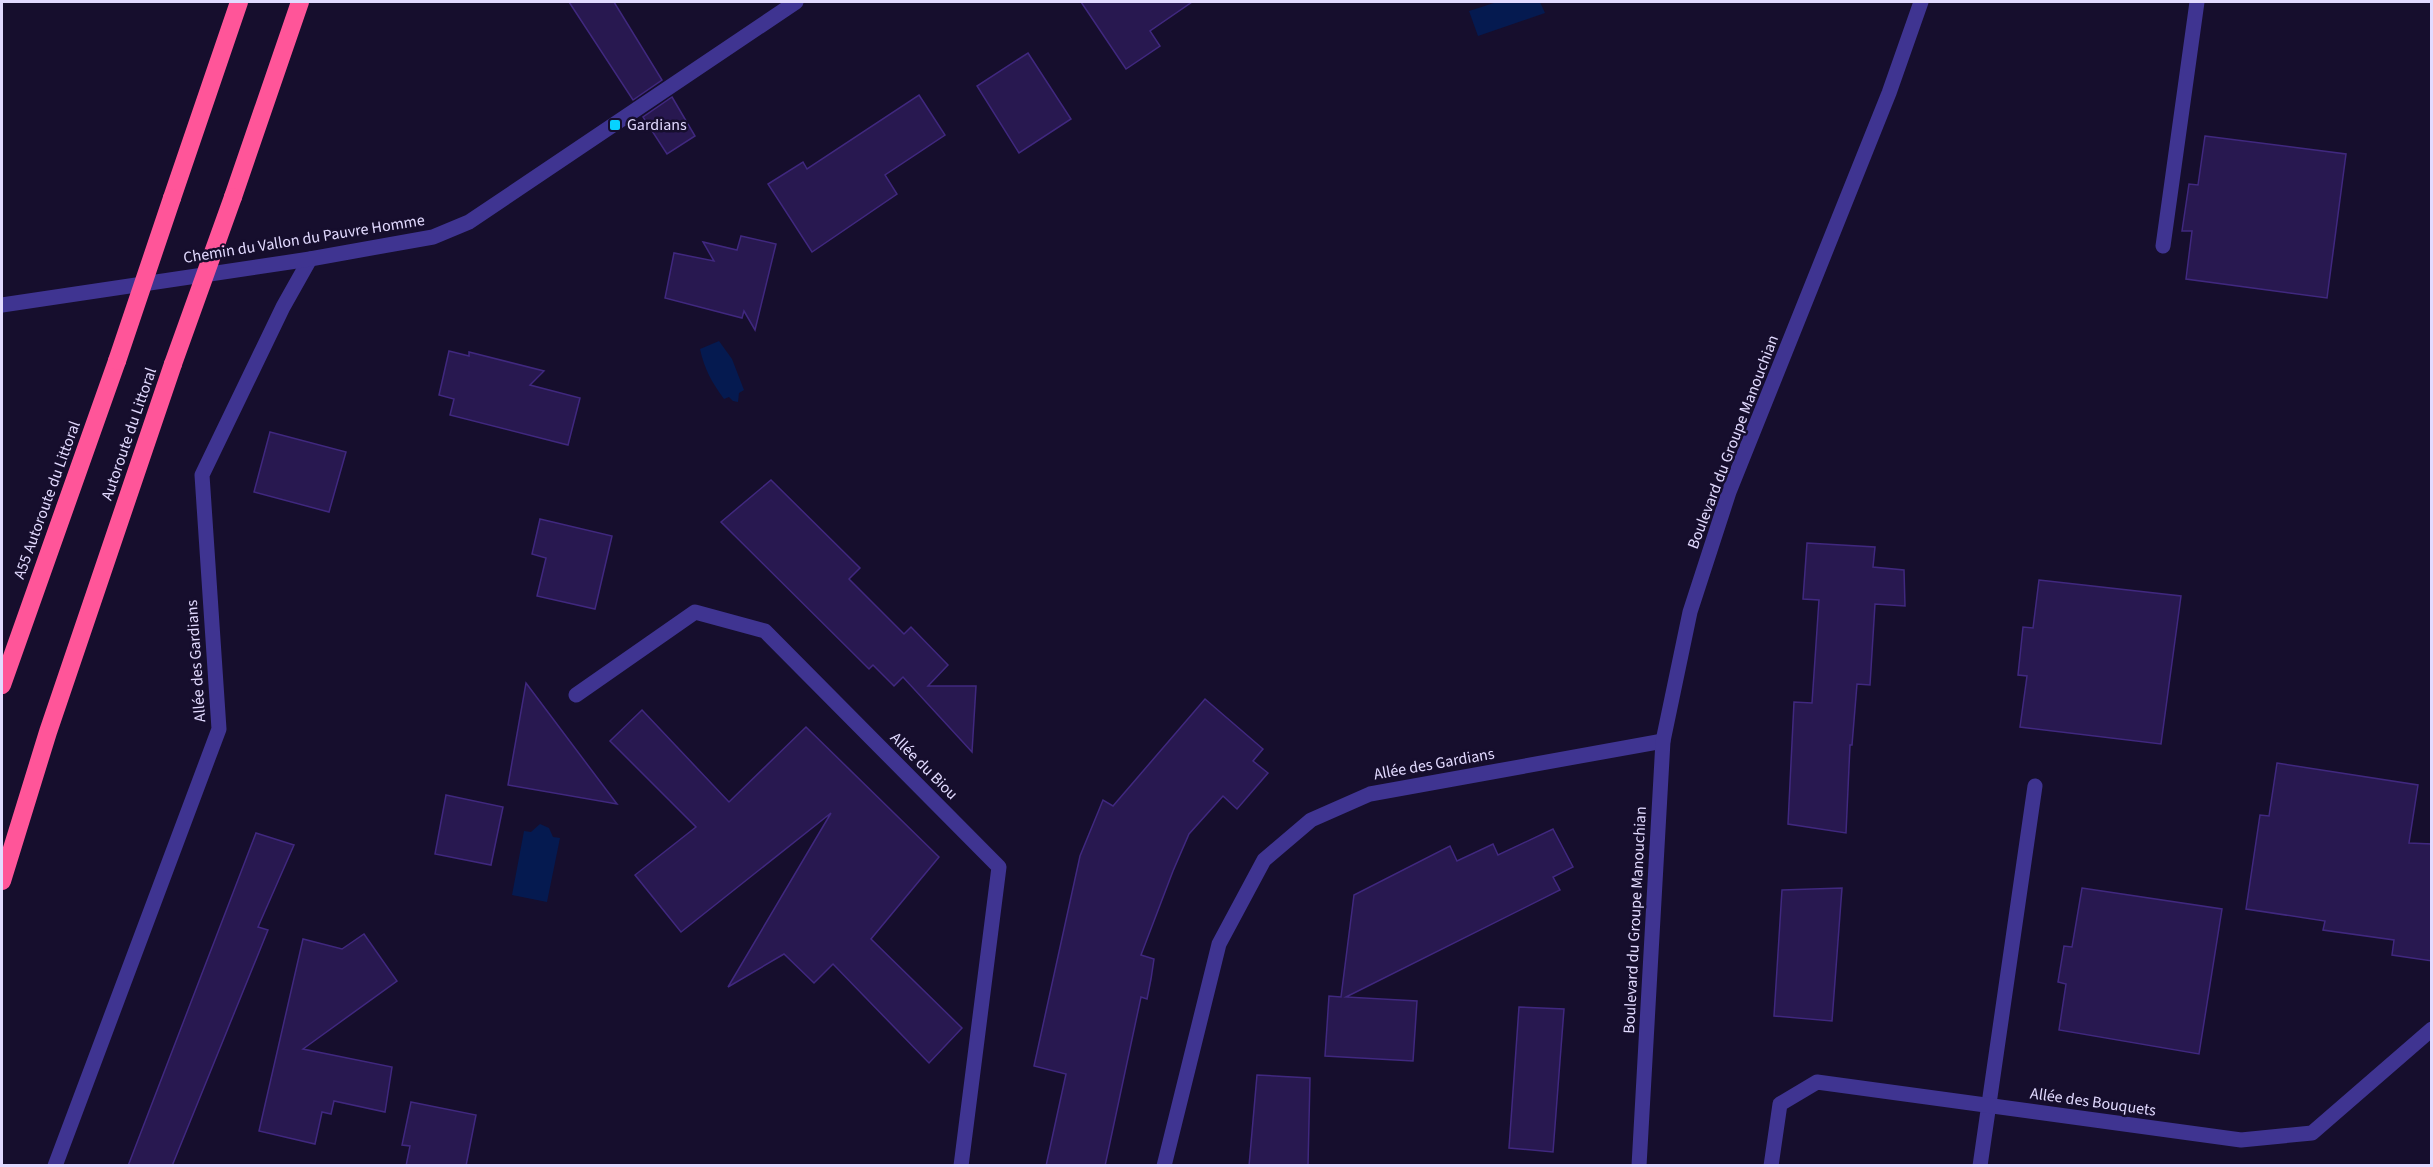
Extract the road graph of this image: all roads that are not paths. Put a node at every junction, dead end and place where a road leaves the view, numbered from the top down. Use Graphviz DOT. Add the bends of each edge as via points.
graph roads {
  1 [pos="239,2"];
  2 [pos="300,2"];
  3 [pos="796,2"];
  4 [pos="1921,2"];
  5 [pos="2197,2"];
  6 [pos="2163,246"];
  7 [pos="310,259"];
  8 [pos="2,305"];
  9 [pos="2,685"];
  10 [pos="576,695"];
  11 [pos="1663,741"];
  12 [pos="2035,786"];
  13 [pos="2,881"];
  14 [pos="2432,1029"];
  15 [pos="1989,1106"];
  16 [pos="55,1166"];
  17 [pos="961,1166"];
  18 [pos="1164,1166"];
  19 [pos="1639,1166"];
  20 [pos="1772,1166"];
  21 [pos="1980,1166"];
  1 -- 9 [label="highway, A55 Autoroute du Littoral, bridge"];
  2 -- 13 [label="highway, Autoroute du Littoral, bridge" via="48,732"];
  3 -- 7 [label="street, Chemin du Vallon du Pauvre Homme" via="469,222 433,237"];
  4 -- 11 [label="street, Boulevard du Groupe Manouchian" via="1889,93 1730,492 1690,612"];
  5 -- 6 [label="street"];
  7 -- 8 [label="street, Chemin du Vallon du Pauvre Homme"];
  7 -- 16 [label="street, Allée des Gardians" via="202,476 219,729"];
  10 -- 17 [label="street, Allée du Biou" via="695,612 765,631 999,867"];
  11 -- 18 [label="street, Allée des Gardians" via="1370,794 1311,820 1264,860 1219,944"];
  11 -- 19 [label="street, Boulevard du Groupe Manouchian"];
  12 -- 15 [label="street"];
  14 -- 15 [label="street, Allée des Bouquets" via="2312,1133 2241,1140"];
  15 -- 20 [label="street, Allée des Bouquets" via="1817,1082 1780,1104"];
  15 -- 21 [label="street"];
}
